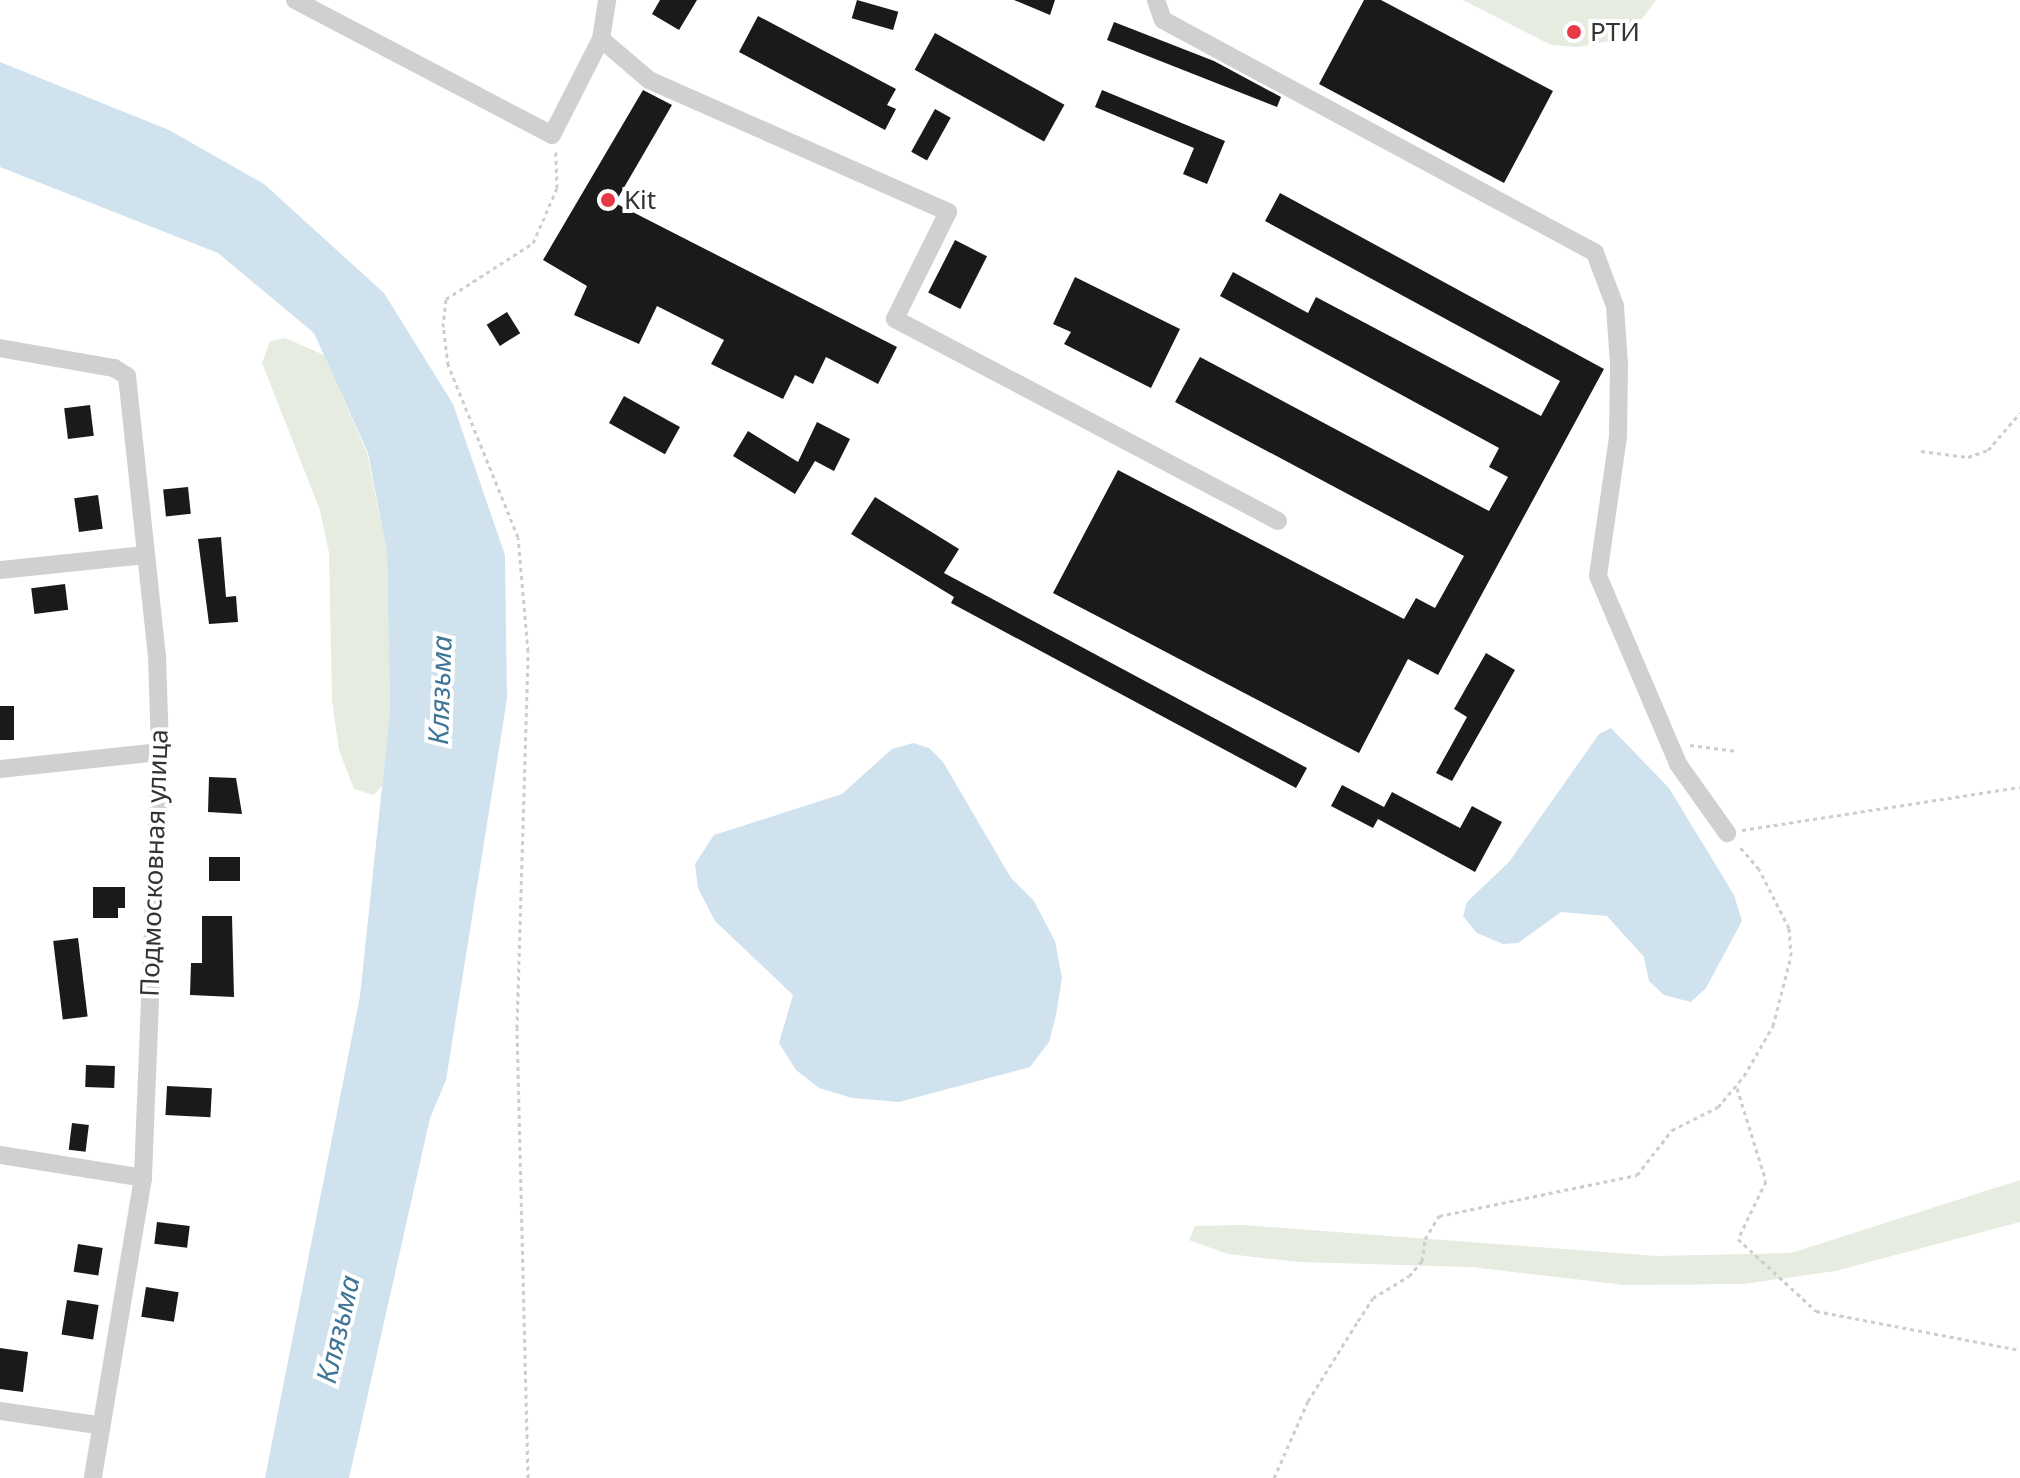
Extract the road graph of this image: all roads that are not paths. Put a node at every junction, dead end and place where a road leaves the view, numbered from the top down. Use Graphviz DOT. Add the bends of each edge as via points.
graph roads {
  1 [pos="295,0"];
  2 [pos="607,0"];
  3 [pos="1156,0"];
  4 [pos="601,39"];
  5 [pos="0,348"];
  6 [pos="1278,521"];
  7 [pos="145,555"];
  8 [pos="0,570"];
  9 [pos="160,752"];
  10 [pos="0,769"];
  11 [pos="1727,833"];
  12 [pos="0,1155"];
  13 [pos="143,1178"];
  14 [pos="0,1411"];
  15 [pos="97,1425"];
  16 [pos="93,1478"];
  1 -- 4 [label="street" via="552,135"];
  2 -- 4 [label="street"];
  3 -- 11 [label="street" via="1163,20 1595,253 1615,306 1619,365 1618,437 1598,576 1678,764"];
  4 -- 6 [label="street" via="649,80 948,212 895,319"];
  5 -- 7 [label="street, Подмосковная улица" via="114,368 127,376"];
  7 -- 8 [label="street"];
  7 -- 9 [label="street, Подмосковная улица"];
  9 -- 10 [label="street"];
  9 -- 13 [label="street, Подмосковная улица"];
  12 -- 13 [label="street"];
  13 -- 15 [label="street, Подмосковная улица"];
  14 -- 15 [label="street"];
  15 -- 16 [label="street, Подмосковная улица"];
}
